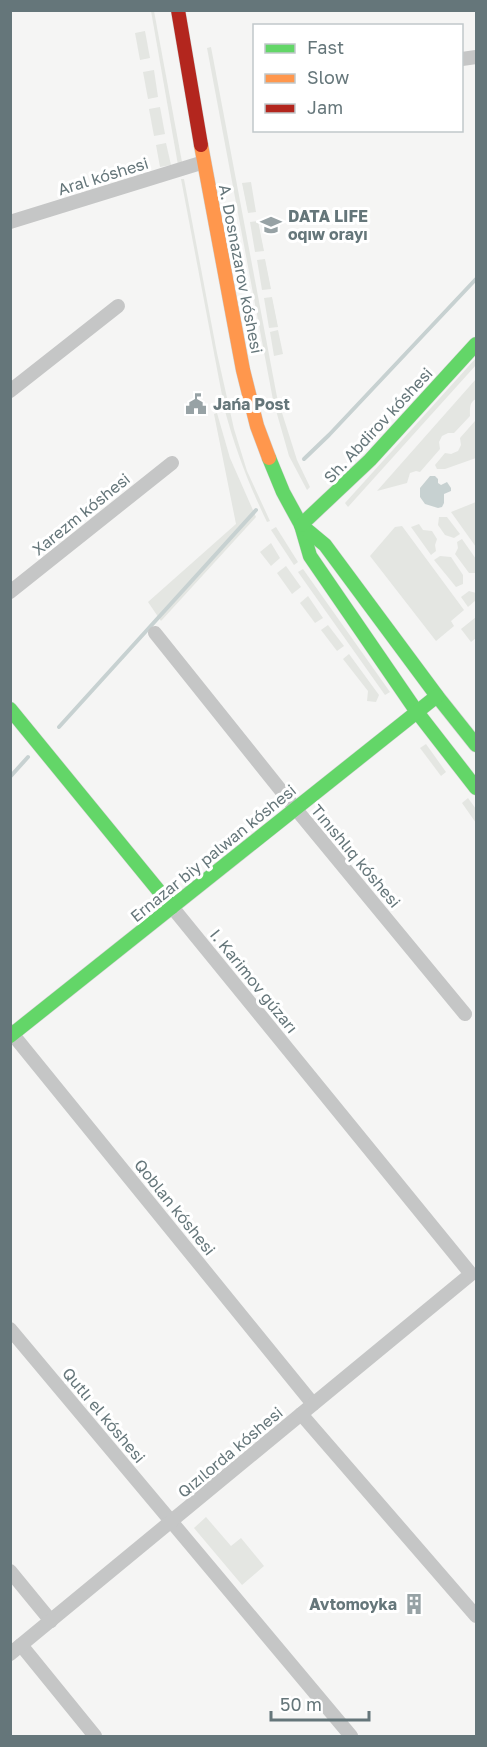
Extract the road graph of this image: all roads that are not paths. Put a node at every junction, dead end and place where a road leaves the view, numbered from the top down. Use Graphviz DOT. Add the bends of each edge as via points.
graph roads {
  1 [pos="178,10"];
  2 [pos="204,162"];
  3 [pos="10,222"];
  4 [pos="118,306"];
  5 [pos="477,344"];
  6 [pos="10,392"];
  7 [pos="171,463"];
  8 [pos="301,525"];
  9 [pos="10,592"];
  10 [pos="155,633"];
  11 [pos="437,696"];
  12 [pos="10,710"];
  13 [pos="417,712"];
  14 [pos="477,746"];
  15 [pos="477,788"];
  16 [pos="295,808"];
  17 [pos="172,907"];
  18 [pos="465,1014"];
  19 [pos="11,1034"];
  20 [pos="471,1274"];
  21 [pos="10,1329"];
  22 [pos="313,1404"];
  23 [pos="301,1414"];
  24 [pos="172,1522"];
  25 [pos="10,1571"];
  26 [pos="477,1616"];
  27 [pos="51,1621"];
  28 [pos="16,1650"];
  29 [pos="95,1737"];
  30 [pos="351,1737"];
  1 -- 2 [label="main road, A. Dosnazarov kóshesi"];
  2 -- 3 [label="street, Aral kóshesi"];
  2 -- 8 [label="main road, A. Dosnazarov kóshesi" via="257,426 283,492"];
  4 -- 6 [label="street"];
  5 -- 8 [label="main road, Sh. Abdirov kóshesi" via="354,476"];
  7 -- 9 [label="street, Xarezm kóshesi"];
  8 -- 11 [label="main road, A. Dosnazarov kóshesi" via="325,545"];
  8 -- 13 [label="main road, A. Dosnazarov kóshesi" via="310,556"];
  10 -- 16 [label="street, Tınıshlıq kóshesi"];
  11 -- 13 [label="main road, Ernazar biy palwan kóshesi"];
  11 -- 14 [label="main road, A. Dosnazarov kóshesi"];
  12 -- 17 [label="main road, I. Karimov gúzarı"];
  13 -- 15 [label="main road, A. Dosnazarov kóshesi"];
  13 -- 16 [label="main road, Ernazar biy palwan kóshesi"];
  16 -- 17 [label="main road, Ernazar biy palwan kóshesi"];
  16 -- 18 [label="street, Tınıshlıq kóshesi"];
  17 -- 19 [label="main road, Ernazar biy palwan kóshesi"];
  17 -- 20 [label="street, I. Karimov gúzarı"];
  19 -- 22 [label="street, Qoblan kóshesi"];
  20 -- 22 [label="street, Qızılorda kóshesi"];
  21 -- 24 [label="street, Qutlı el kóshesi"];
  22 -- 23 [label="street, Qızılorda kóshesi"];
  23 -- 24 [label="street, Qızılorda kóshesi"];
  23 -- 26 [label="street"];
  24 -- 27 [label="street, Qızılorda kóshesi"];
  24 -- 30 [label="street, Qutlı el kóshesi"];
  25 -- 27 [label="street"];
  27 -- 28 [label="street, Qızılorda kóshesi"];
  28 -- 29 [label="street"];
}
